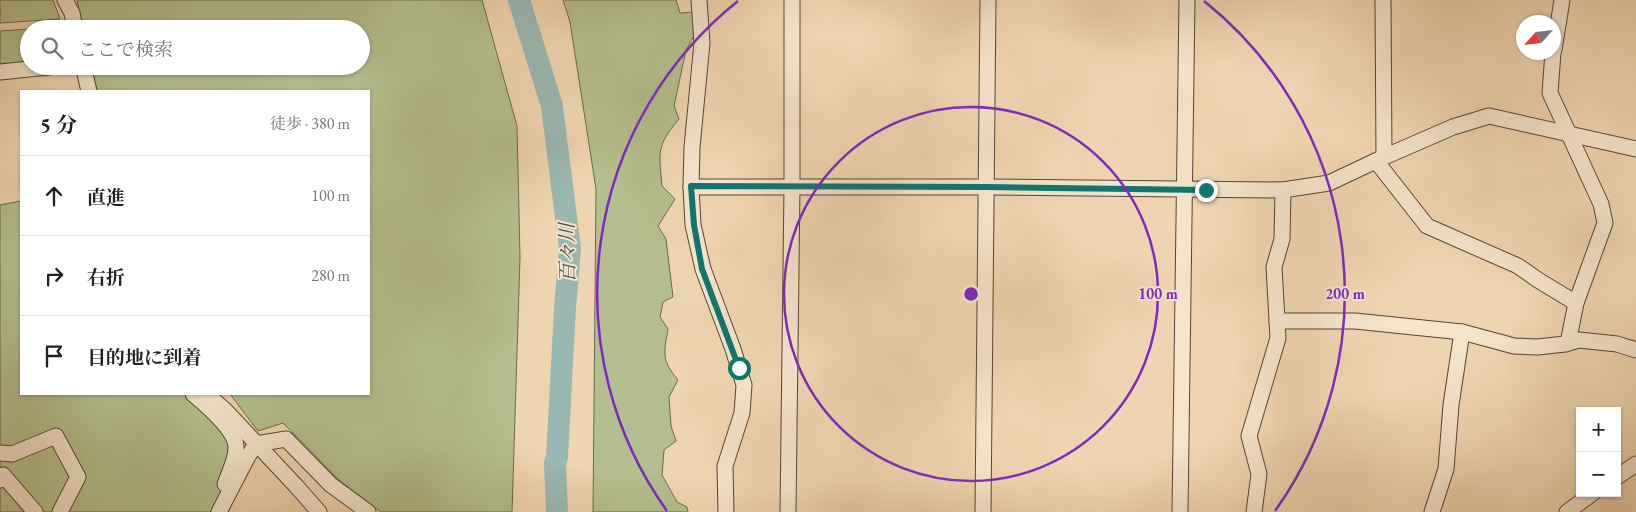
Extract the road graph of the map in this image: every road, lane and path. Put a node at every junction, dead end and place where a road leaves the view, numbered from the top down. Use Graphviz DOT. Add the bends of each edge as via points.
graph roads {
  1 [pos="65,0"];
  2 [pos="699,0"];
  3 [pos="792,0"];
  4 [pos="988,0"];
  5 [pos="1187,0"];
  6 [pos="1383,0"];
  7 [pos="1562,0"];
  8 [pos="1559,15"];
  9 [pos="73,20"];
  10 [pos="1552,60"];
  11 [pos="20,70"];
  12 [pos="0,72"];
  13 [pos="85,75"];
  14 [pos="89,90"];
  15 [pos="1568,135"];
  16 [pos="1636,149"];
  17 [pos="1380,158"];
  18 [pos="691,186"];
  19 [pos="792,187"];
  20 [pos="987,187"];
  21 [pos="1185,190"];
  22 [pos="1283,190"];
  23 [pos="1576,303"];
  24 [pos="1277,321"];
  25 [pos="1462,332"];
  26 [pos="1568,343"];
  27 [pos="1636,350"];
  28 [pos="194,395"];
  29 [pos="208,395"];
  30 [pos="256,444"];
  31 [pos="0,453"];
  32 [pos="1636,464"];
  33 [pos="1621,474"];
  34 [pos="0,480"];
  35 [pos="1588,497"];
  36 [pos="35,512"];
  37 [pos="60,512"];
  38 [pos="211,512"];
  39 [pos="220,512"];
  40 [pos="318,512"];
  41 [pos="368,512"];
  42 [pos="726,512"];
  43 [pos="788,512"];
  44 [pos="983,512"];
  45 [pos="1180,512"];
  46 [pos="1254,512"];
  47 [pos="1432,512"];
  48 [pos="1567,512"];
  1 -- 9 [label="street"];
  2 -- 18 [label="street" via="702,43"];
  3 -- 19 [label="street"];
  4 -- 20 [label="street"];
  5 -- 21 [label="street"];
  6 -- 17 [label="street"];
  7 -- 8 [label="street"];
  10 -- 15 [label="street" via="1550,93"];
  11 -- 12 [label="street"];
  13 -- 14 [label="street"];
  15 -- 16 [label="street"];
  15 -- 17 [label="street" via="1489,116 1453,127"];
  15 -- 23 [label="street" via="1601,204 1605,223"];
  17 -- 22 [label="street" via="1329,183"];
  17 -- 23 [label="street" via="1427,226 1518,266"];
  18 -- 19 [label="street"];
  18 -- 42 [label="street" via="702,269 744,385 742,413 725,466"];
  19 -- 20 [label="street"];
  19 -- 43 [label="street"];
  20 -- 21 [label="street"];
  20 -- 44 [label="street"];
  21 -- 22 [label="street"];
  21 -- 45 [label="street"];
  22 -- 24 [label="street" via="1282,240 1274,267"];
  23 -- 26 [label="street"];
  24 -- 25 [label="street" via="1355,321"];
  24 -- 46 [label="street" via="1278,338 1249,436 1259,474"];
  25 -- 26 [label="street" via="1514,346"];
  25 -- 47 [label="street" via="1446,469"];
  26 -- 27 [label="street" via="1579,340 1602,342"];
  28 -- 38 [label="street" via="218,418 236,444 230,470"];
  29 -- 30 [label="street"];
  30 -- 39 [label="street"];
  30 -- 40 [label="street"];
  30 -- 41 [label="street" via="286,439 331,485"];
  31 -- 37 [label="street" via="12,454 56,436 78,477"];
  32 -- 33 [label="street"];
  34 -- 36 [label="street" via="3,475"];
  35 -- 48 [label="street"];
}
